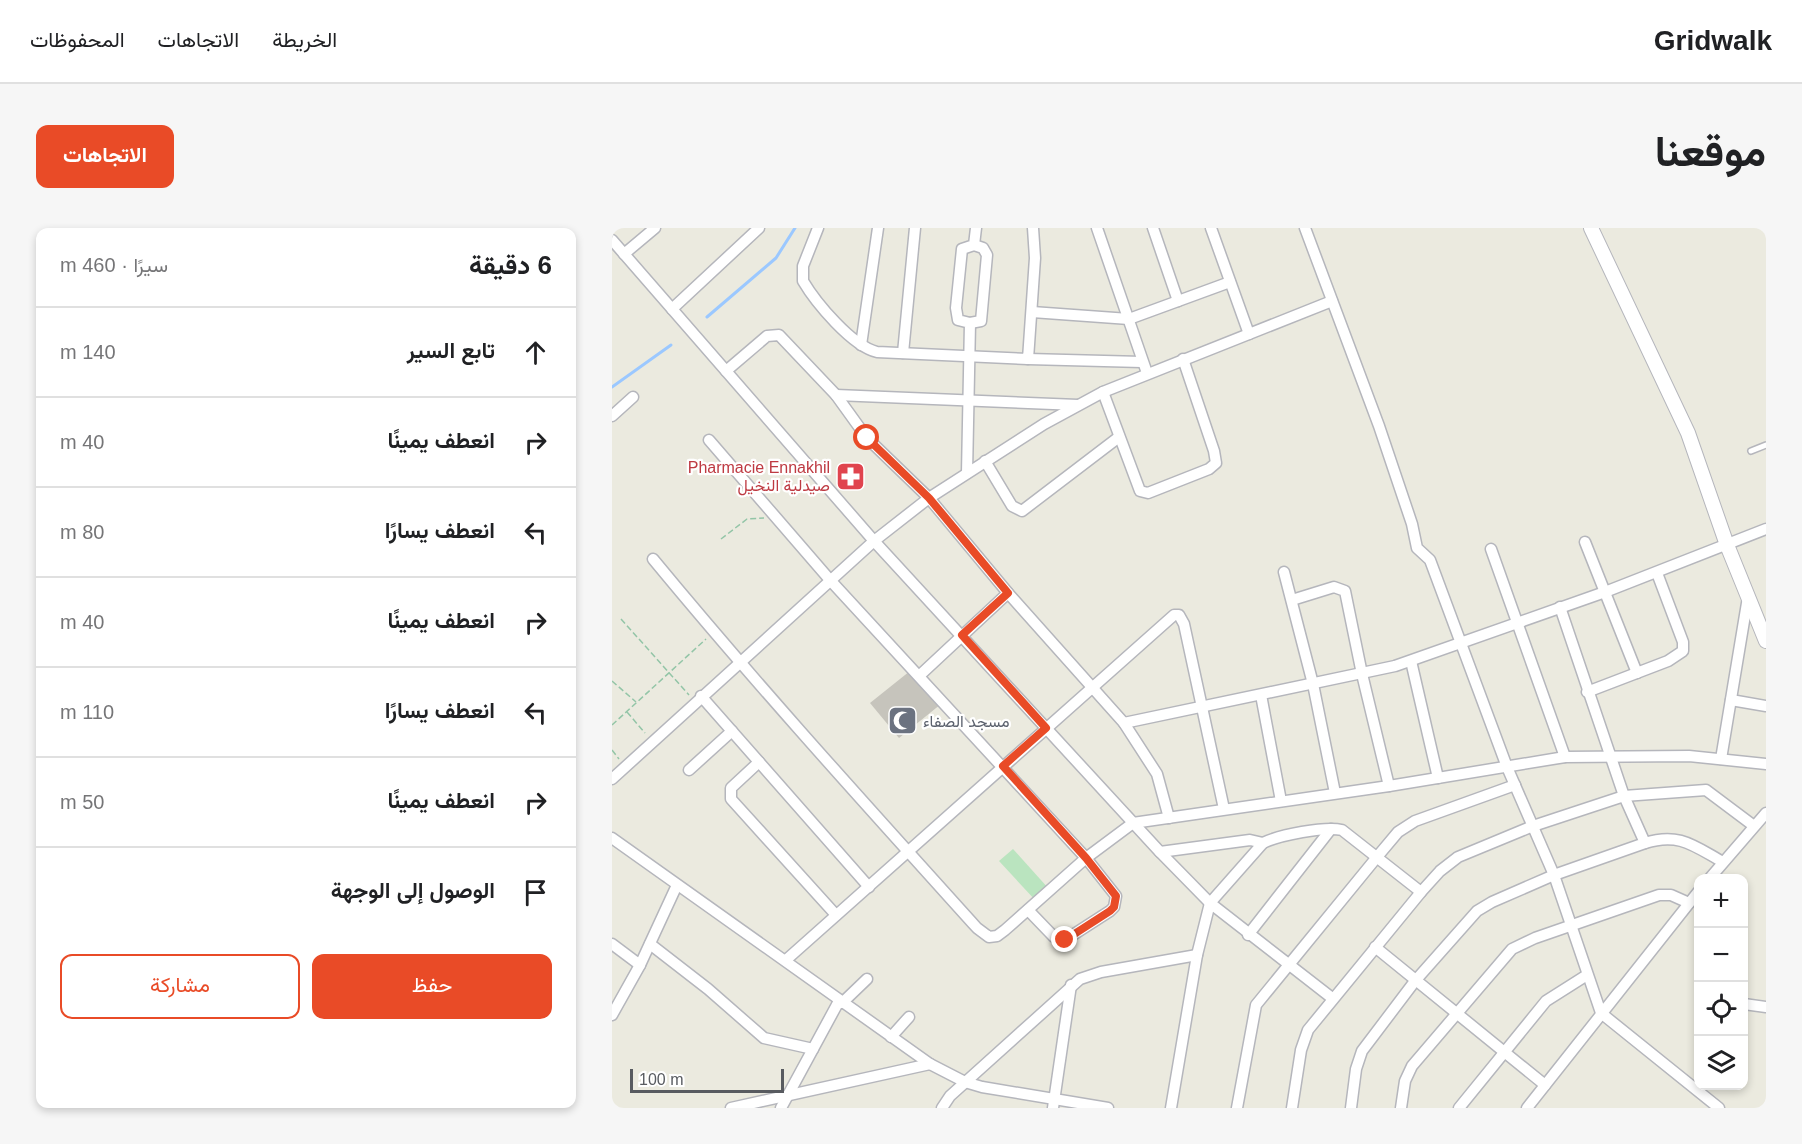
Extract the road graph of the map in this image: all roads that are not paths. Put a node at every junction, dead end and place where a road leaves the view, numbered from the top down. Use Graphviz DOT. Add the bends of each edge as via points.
graph roads {
  1 [pos="655,228"];
  2 [pos="818,228"];
  3 [pos="878,228"];
  4 [pos="915,228"];
  5 [pos="976,228"];
  6 [pos="1033,228"];
  7 [pos="1097,228"];
  8 [pos="1152,228"];
  9 [pos="1212,228"];
  10 [pos="1305,228"];
  11 [pos="1591,228"];
  12 [pos="751,231"];
  13 [pos="612,240"];
  14 [pos="974,245"];
  15 [pos="624,254"];
  16 [pos="1230,282"];
  17 [pos="1178,301"];
  18 [pos="1332,302"];
  19 [pos="672,309"];
  20 [pos="1032,312"];
  21 [pos="1129,319"];
  22 [pos="970,323"];
  23 [pos="1249,334"];
  24 [pos="861,345"];
  25 [pos="903,353"];
  26 [pos="969,357"];
  27 [pos="1028,358"];
  28 [pos="1183,359"];
  29 [pos="1142,362"];
  30 [pos="726,371"];
  31 [pos="1147,373"];
  32 [pos="1103,392"];
  33 [pos="836,395"];
  34 [pos="633,397"];
  35 [pos="969,401"];
  36 [pos="1078,405"];
  37 [pos="612,416"];
  38 [pos="1119,436"];
  39 [pos="709,440"];
  40 [pos="1766,445"];
  41 [pos="1751,451"];
  42 [pos="985,461"];
  43 [pos="967,474"];
  44 [pos="929,498"];
  45 [pos="1766,529"];
  46 [pos="874,541"];
  47 [pos="1585,542"];
  48 [pos="1727,545"];
  49 [pos="1491,549"];
  50 [pos="652,559"];
  51 [pos="1284,572"];
  52 [pos="1657,573"];
  53 [pos="831,580"];
  54 [pos="1605,592"];
  55 [pos="1008,593"];
  56 [pos="1748,596"];
  57 [pos="1292,600"];
  58 [pos="1560,608"];
  59 [pos="1516,624"];
  60 [pos="962,635"];
  61 [pos="1766,641"];
  62 [pos="1460,644"];
  63 [pos="741,661"];
  64 [pos="1411,661"];
  65 [pos="1637,673"];
  66 [pos="1362,674"];
  67 [pos="919,676"];
  68 [pos="1313,684"];
  69 [pos="1092,687"];
  70 [pos="1587,692"];
  71 [pos="1262,695"];
  72 [pos="698,699"];
  73 [pos="1731,700"];
  74 [pos="1766,706"];
  75 [pos="1202,708"];
  76 [pos="1124,723"];
  77 [pos="1046,728"];
  78 [pos="732,731"];
  79 [pos="1610,754"];
  80 [pos="1565,757"];
  81 [pos="1721,759"];
  82 [pos="759,762"];
  83 [pos="1766,764"];
  84 [pos="1003,766"];
  85 [pos="1507,766"];
  86 [pos="689,770"];
  87 [pos="1438,778"];
  88 [pos="612,779"];
  89 [pos="1515,785"];
  90 [pos="1389,786"];
  91 [pos="1335,793"];
  92 [pos="1624,796"];
  93 [pos="1281,801"];
  94 [pos="1224,809"];
  95 [pos="1766,813"];
  96 [pos="1169,818"];
  97 [pos="1133,823"];
  98 [pos="1533,826"];
  99 [pos="1754,826"];
  100 [pos="1331,829"];
  101 [pos="612,838"];
  102 [pos="1263,843"];
  103 [pos="1645,843"];
  104 [pos="908,851"];
  105 [pos="1160,852"];
  106 [pos="1377,857"];
  107 [pos="1086,858"];
  108 [pos="1723,862"];
  109 [pos="1714,874"];
  110 [pos="1554,875"];
  111 [pos="677,885"];
  112 [pos="869,886"];
  113 [pos="1421,892"];
  114 [pos="1694,897"];
  115 [pos="1210,903"];
  116 [pos="1689,903"];
  117 [pos="1028,910"];
  118 [pos="836,915"];
  119 [pos="1571,926"];
  120 [pos="1248,935"];
  121 [pos="650,944"];
  122 [pos="1375,947"];
  123 [pos="614,948"];
  124 [pos="1197,955"];
  125 [pos="786,960"];
  126 [pos="640,964"];
  127 [pos="1288,966"];
  128 [pos="1587,975"];
  129 [pos="867,979"];
  130 [pos="1415,981"];
  131 [pos="1071,985"];
  132 [pos="1332,998"];
  133 [pos="841,1002"];
  134 [pos="1748,1005"];
  135 [pos="1766,1007"];
  136 [pos="1456,1014"];
  137 [pos="1601,1014"];
  138 [pos="612,1015"];
  139 [pos="909,1017"];
  140 [pos="891,1037"];
  141 [pos="813,1049"];
  142 [pos="1503,1051"];
  143 [pos="930,1064"];
  144 [pos="965,1082"];
  145 [pos="1545,1085"];
  146 [pos="788,1094"];
  147 [pos="1053,1103"];
  148 [pos="731,1108"];
  149 [pos="781,1108"];
  150 [pos="942,1108"];
  151 [pos="1108,1108"];
  152 [pos="1171,1108"];
  153 [pos="1237,1108"];
  154 [pos="1292,1108"];
  155 [pos="1351,1108"];
  156 [pos="1401,1108"];
  157 [pos="1459,1108"];
  158 [pos="1527,1108"];
  159 [pos="1719,1108"];
  1 -- 15 [label="street"];
  2 -- 24 [label="street" via="803,266 803,281"];
  3 -- 24 [label="street"];
  4 -- 25 [label="street"];
  5 -- 14 [label="street"];
  6 -- 20 [label="street"];
  7 -- 21 [label="street"];
  8 -- 17 [label="street"];
  9 -- 16 [label="street"];
  10 -- 18 [label="street"];
  11 -- 48 [label="street" via="1688,433"];
  12 -- 19 [label="street"];
  13 -- 15 [label="street"];
  14 -- 22 [label="street" via="983,248 987,255 981,321"];
  14 -- 22 [label="street" via="962,249 956,308 958,320"];
  15 -- 19 [label="street"];
  16 -- 17 [label="street"];
  16 -- 23 [label="street"];
  17 -- 21 [label="street"];
  18 -- 23 [label="street"];
  18 -- 62 [label="street" via="1379,426 1417,548 1430,560"];
  19 -- 30 [label="street"];
  20 -- 21 [label="street"];
  20 -- 27 [label="street"];
  21 -- 29 [label="street"];
  22 -- 26 [label="street"];
  23 -- 28 [label="street"];
  24 -- 25 [label="street" via="877,352"];
  25 -- 26 [label="street"];
  26 -- 27 [label="street"];
  26 -- 35 [label="street"];
  27 -- 29 [label="street"];
  28 -- 31 [label="street"];
  28 -- 38 [label="street" via="1216,459 1213,467 1142,493"];
  29 -- 31 [label="street"];
  30 -- 33 [label="street" via="767,336 776,333"];
  30 -- 46 [label="street"];
  31 -- 32 [label="street"];
  32 -- 36 [label="street"];
  32 -- 38 [label="street"];
  33 -- 35 [label="street"];
  33 -- 44 [label="street" via="867,438"];
  34 -- 37 [label="street"];
  35 -- 36 [label="street"];
  35 -- 43 [label="street"];
  36 -- 42 [label="street"];
  38 -- 42 [label="street" via="1022,511 1012,506"];
  39 -- 53 [label="street"];
  40 -- 41 [label="lane"];
  42 -- 43 [label="street"];
  43 -- 44 [label="street"];
  44 -- 46 [label="street"];
  44 -- 55 [label="street"];
  45 -- 48 [label="street"];
  46 -- 53 [label="street"];
  46 -- 60 [label="street"];
  47 -- 54 [label="street"];
  48 -- 52 [label="street"];
  48 -- 56 [label="street"];
  49 -- 59 [label="street"];
  50 -- 63 [label="street"];
  51 -- 57 [label="street"];
  52 -- 54 [label="street"];
  52 -- 65 [label="street" via="1684,648 1676,658"];
  53 -- 63 [label="street"];
  53 -- 67 [label="street"];
  54 -- 58 [label="street"];
  54 -- 65 [label="street"];
  55 -- 60 [label="street"];
  55 -- 69 [label="street"];
  56 -- 61 [label="street"];
  56 -- 73 [label="street"];
  57 -- 66 [label="street" via="1334,587 1343,589"];
  57 -- 68 [label="street"];
  58 -- 59 [label="street"];
  58 -- 70 [label="street"];
  59 -- 62 [label="street"];
  59 -- 80 [label="street"];
  60 -- 67 [label="street"];
  60 -- 77 [label="street"];
  62 -- 64 [label="street"];
  62 -- 85 [label="street"];
  63 -- 72 [label="street"];
  63 -- 104 [label="street"];
  64 -- 66 [label="street"];
  64 -- 87 [label="street"];
  65 -- 70 [label="street"];
  66 -- 68 [label="street"];
  66 -- 90 [label="street"];
  67 -- 84 [label="street"];
  68 -- 71 [label="street"];
  68 -- 91 [label="street"];
  69 -- 75 [label="street" via="1177,614 1184,624"];
  69 -- 76 [label="street"];
  69 -- 77 [label="street"];
  70 -- 79 [label="street"];
  71 -- 75 [label="street"];
  71 -- 93 [label="street"];
  72 -- 78 [label="street"];
  72 -- 88 [label="street"];
  73 -- 74 [label="street"];
  73 -- 81 [label="street"];
  75 -- 76 [label="street"];
  75 -- 94 [label="street"];
  76 -- 96 [label="street" via="1157,774"];
  77 -- 84 [label="street"];
  77 -- 97 [label="street"];
  78 -- 82 [label="street"];
  78 -- 86 [label="street"];
  79 -- 80 [label="street"];
  79 -- 81 [label="street"];
  79 -- 92 [label="street"];
  80 -- 85 [label="street"];
  81 -- 83 [label="street"];
  82 -- 112 [label="street"];
  82 -- 118 [label="street" via="731,788 731,799"];
  84 -- 104 [label="street"];
  84 -- 107 [label="street"];
  85 -- 87 [label="street"];
  85 -- 89 [label="street"];
  87 -- 90 [label="street"];
  89 -- 98 [label="street"];
  89 -- 106 [label="street" via="1415,821 1398,832"];
  90 -- 91 [label="street"];
  91 -- 93 [label="street"];
  92 -- 98 [label="street"];
  92 -- 99 [label="street" via="1706,790"];
  92 -- 103 [label="street"];
  93 -- 94 [label="street"];
  94 -- 96 [label="street"];
  95 -- 99 [label="street"];
  96 -- 97 [label="street"];
  97 -- 105 [label="street"];
  97 -- 107 [label="street"];
  98 -- 110 [label="street"];
  98 -- 113 [label="street" via="1458,857"];
  99 -- 108 [label="street"];
  100 -- 102 [label="street"];
  100 -- 106 [label="street" via="1347,832"];
  100 -- 120 [label="street"];
  101 -- 111 [label="street"];
  102 -- 105 [label="street" via="1250,840"];
  102 -- 115 [label="street"];
  103 -- 108 [label="street" via="1660,838 1681,840"];
  103 -- 110 [label="street"];
  104 -- 112 [label="street"];
  104 -- 117 [label="street" via="985,936 997,936"];
  105 -- 115 [label="street"];
  106 -- 113 [label="street"];
  106 -- 127 [label="street"];
  107 -- 117 [label="street"];
  107 -- 117 [label="street" via="1116,896 1110,911 1065,940 1054,937"];
  108 -- 109 [label="street"];
  110 -- 119 [label="street"];
  110 -- 130 [label="street" via="1477,911"];
  111 -- 121 [label="street"];
  111 -- 125 [label="street"];
  112 -- 118 [label="street"];
  113 -- 122 [label="street"];
  114 -- 116 [label="street"];
  115 -- 120 [label="street"];
  115 -- 124 [label="street"];
  116 -- 119 [label="street" via="1671,895 1659,895"];
  116 -- 137 [label="street"];
  118 -- 125 [label="street"];
  119 -- 128 [label="street"];
  119 -- 136 [label="street" via="1512,950"];
  120 -- 127 [label="street"];
  121 -- 126 [label="street"];
  121 -- 141 [label="street" via="765,1038"];
  122 -- 130 [label="street"];
  122 -- 132 [label="street"];
  123 -- 126 [label="street"];
  124 -- 131 [label="street" via="1101,972"];
  124 -- 152 [label="street"];
  125 -- 133 [label="street"];
  126 -- 138 [label="street"];
  127 -- 132 [label="street"];
  127 -- 153 [label="street" via="1254,1011"];
  128 -- 137 [label="street"];
  128 -- 142 [label="street" via="1546,1001"];
  129 -- 133 [label="street"];
  130 -- 136 [label="street"];
  130 -- 155 [label="street" via="1362,1051"];
  131 -- 144 [label="street"];
  131 -- 147 [label="street"];
  132 -- 154 [label="street" via="1305,1038"];
  133 -- 140 [label="street"];
  133 -- 141 [label="street"];
  134 -- 135 [label="street"];
  136 -- 142 [label="street"];
  136 -- 156 [label="street" via="1409,1073"];
  137 -- 145 [label="street"];
  137 -- 159 [label="street"];
  139 -- 140 [label="street"];
  140 -- 143 [label="street"];
  141 -- 146 [label="street"];
  142 -- 145 [label="street"];
  142 -- 157 [label="street"];
  143 -- 144 [label="street"];
  143 -- 146 [label="street"];
  144 -- 147 [label="street"];
  144 -- 150 [label="street"];
  145 -- 158 [label="street"];
  146 -- 148 [label="street"];
  146 -- 149 [label="street"];
  147 -- 151 [label="street"];
}
